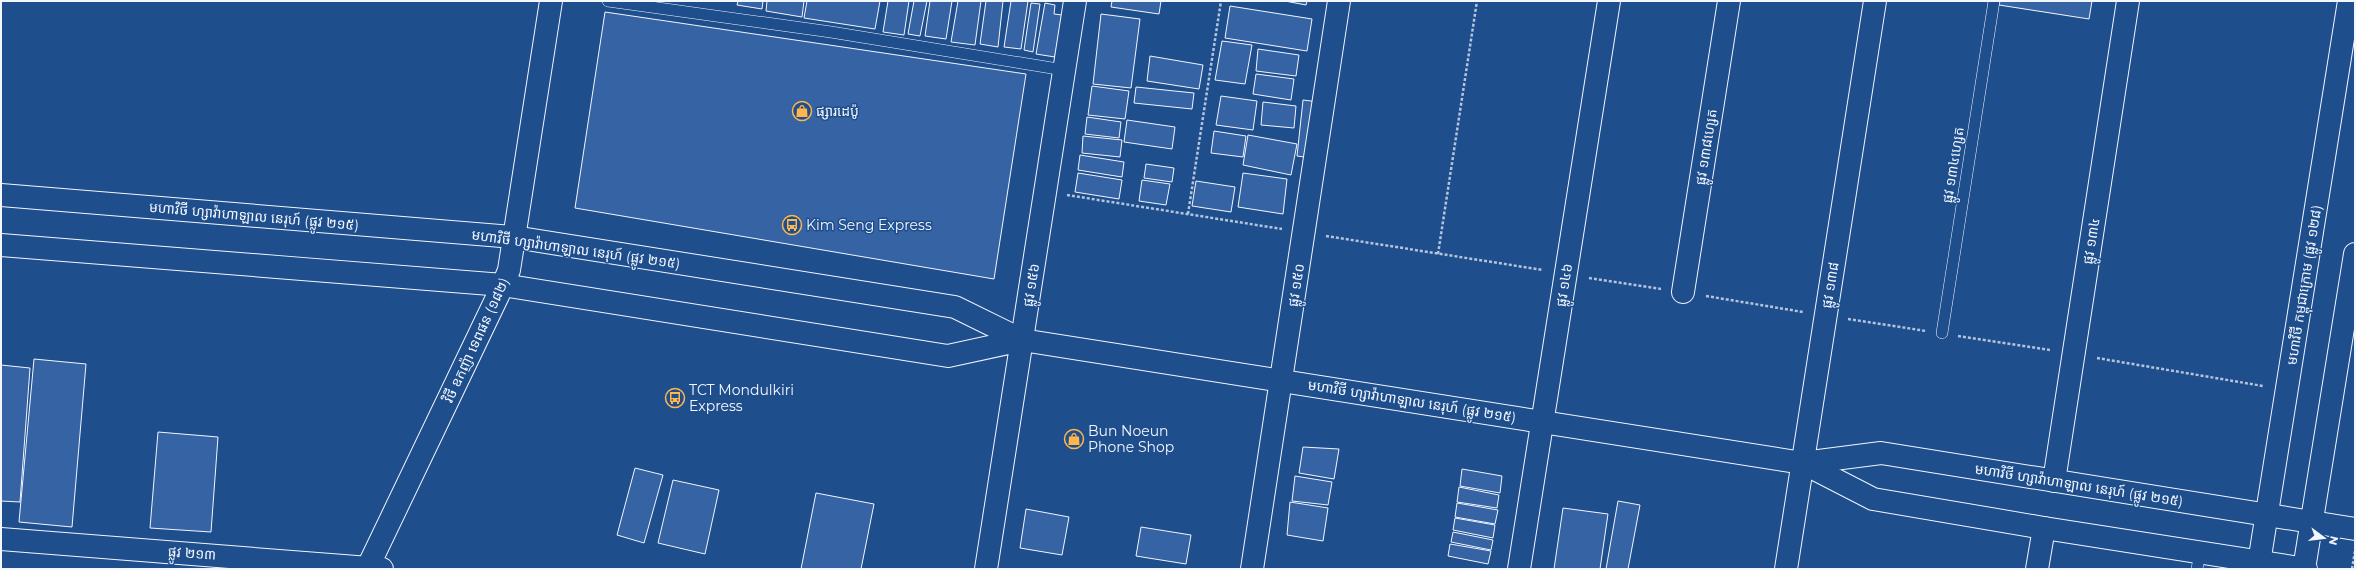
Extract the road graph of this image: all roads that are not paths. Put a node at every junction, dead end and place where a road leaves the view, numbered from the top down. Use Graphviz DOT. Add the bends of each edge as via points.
graph roads {
  1 [pos="551,1"];
  2 [pos="608,1"];
  3 [pos="1075,1"];
  4 [pos="1339,1"];
  5 [pos="1609,1"];
  6 [pos="1729,1"];
  7 [pos="1875,1"];
  8 [pos="1994,1"];
  9 [pos="2128,1"];
  10 [pos="2349,1"];
  11 [pos="1064,70"];
  12 [pos="1,195"];
  13 [pos="514,237"];
  14 [pos="1,245"];
  15 [pos="2355,254"];
  16 [pos="503,285"];
  17 [pos="1683,292"];
  18 [pos="1942,334"];
  19 [pos="1022,340"];
  20 [pos="1280,381"];
  21 [pos="1543,422"];
  22 [pos="1803,463"];
  23 [pos="2054,481"];
  24 [pos="2267,515"];
  25 [pos="2312,522"];
  26 [pos="2044,528"];
  27 [pos="2355,529"];
  28 [pos="1,539"];
  29 [pos="2198,561"];
  30 [pos="2259,565"];
  31 [pos="372,568"];
  32 [pos="986,569"];
  33 [pos="1252,569"];
  34 [pos="1520,569"];
  35 [pos="1786,569"];
  36 [pos="2037,569"];
  37 [pos="2305,569"];
  1 -- 13 [label="main road, វិថី ឧកញ៉ា ទេពផន (១៨២)"];
  2 -- 11 [label="lane" via="831,32"];
  3 -- 11 [label="main road, ផ្លូវ ១៥៦"];
  4 -- 20 [label="main road, ផ្លូវ ១៥០"];
  5 -- 21 [label="main road, ផ្លូវ ១៤៦"];
  6 -- 17 [label="main road, ផ្លូវ ១៣៨ហ្សេត"];
  7 -- 22 [label="main road, ផ្លូវ ១៣៨"];
  8 -- 18 [label="lane, ផ្លូវ ១៣៤ហ្សេត"];
  9 -- 23 [label="main road, ផ្លូវ ១៣៤"];
  10 -- 24 [label="main road, មហាវិថី កម្ពុជាក្រោម (ផ្លូវ ១២៨)"];
  11 -- 19 [label="main road, ផ្លូវ ១៥៦"];
  12 -- 13 [label="main road, មហាវិថី ហ្សាវ៉ាហាឡាល នេរុហ៍ (ផ្លូវ ២១៥)"];
  13 -- 16 [label="main road, វិថី ឧកញ៉ា ទេពផន (១៨២)" via="509,270"];
  13 -- 19 [label="main road, មហាវិថី ហ្សាវ៉ាហាឡាល នេរុហ៍ (ផ្លូវ ២១៥)" via="955,308"];
  14 -- 16 [label="main road, មហាវិថី ហ្សាវ៉ាហាឡាល នេរុហ៍ (ផ្លូវ ២១៥)"];
  15 -- 25 [label="main road"];
  16 -- 19 [label="main road, មហាវិថី ហ្សាវ៉ាហាឡាល នេរុហ៍ (ផ្លូវ ២១៥)" via="948,356"];
  16 -- 31 [label="main road, វិថី ឧកញ៉ា ទេពផន (១៨២)"];
  19 -- 20 [label="main road, មហាវិថី ហ្សាវ៉ាហាឡាល នេរុហ៍ (ផ្លូវ ២១៥)"];
  19 -- 32 [label="main road, ផ្លូវ ១៥៦"];
  20 -- 21 [label="main road, មហាវិថី ហ្សាវ៉ាហាឡាល នេរុហ៍ (ផ្លូវ ២១៥)"];
  20 -- 33 [label="main road, ផ្លូវ ១៥០"];
  21 -- 22 [label="main road, មហាវិថី ហ្សាវ៉ាហាឡាល នេរុហ៍ (ផ្លូវ ២១៥)"];
  21 -- 34 [label="main road, ផ្លូវ ១៤៦"];
  22 -- 23 [label="main road, មហាវិថី ហ្សាវ៉ាហាឡាល នេរុហ៍ (ផ្លូវ ២១៥)" via="1881,453"];
  22 -- 26 [label="main road, មហាវិថី ហ្សាវ៉ាហាឡាល នេរុហ៍ (ផ្លូវ ២១៥)" via="1873,499"];
  22 -- 35 [label="main road, ផ្លូវ ១៣៨"];
  23 -- 24 [label="main road, មហាវិថី ហ្សាវ៉ាហាឡាល នេរុហ៍ (ផ្លូវ ២១៥)"];
  24 -- 25 [label="main road, មហាវិថី ហ្សាវ៉ាហាឡាល នេរុហ៍ (ផ្លូវ ២១៥)"];
  24 -- 30 [label="main road, មហាវិថី កម្ពុជាក្រោម (ផ្លូវ ១២៨)"];
  25 -- 27 [label="main road, មហាវិថី ហ្សាវ៉ាហាឡាល នេរុហ៍ (ផ្លូវ ២១៥)"];
  25 -- 37 [label="main road"];
  26 -- 29 [label="main road, មហាវិថី ហ្សាវ៉ាហាឡាល នេរុហ៍ (ផ្លូវ ២១៥)"];
  26 -- 36 [label="main road"];
  28 -- 31 [label="main road, ផ្លូវ ២១៣"];
  29 -- 30 [label="main road, មហាវិថី ហ្សាវ៉ាហាឡាល នេរុហ៍ (ផ្លូវ ២១៥)"];
  30 -- 37 [label="main road, មហាវិថី ហ្សាវ៉ាហាឡាល នេរុហ៍ (ផ្លូវ ២១៥)"];
}
